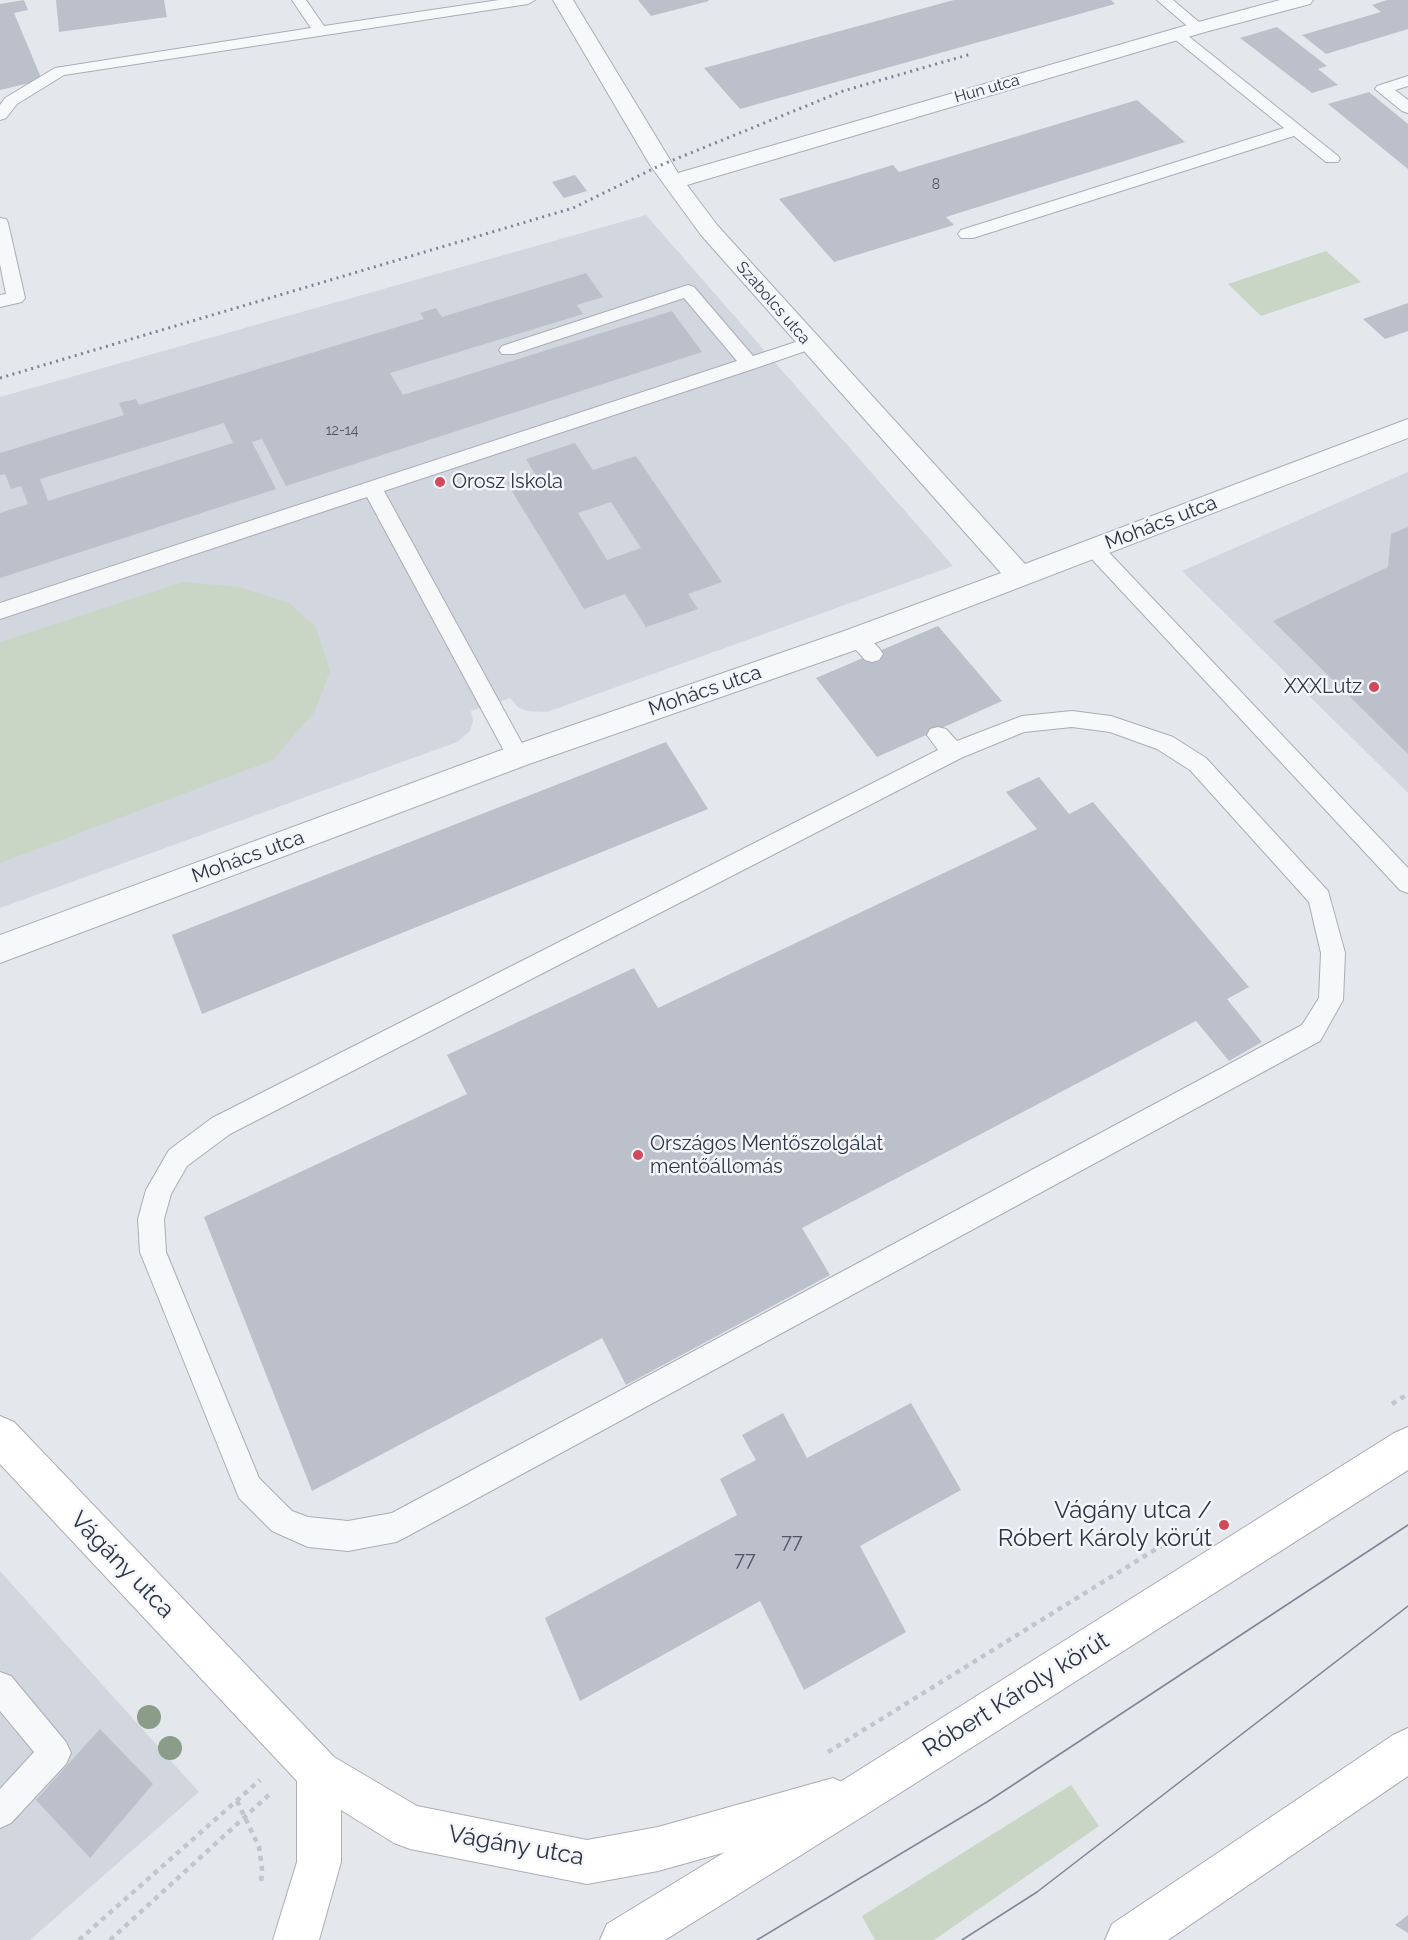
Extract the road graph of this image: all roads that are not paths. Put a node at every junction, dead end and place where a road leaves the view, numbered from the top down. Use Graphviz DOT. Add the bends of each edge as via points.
graph roads {
  1 [pos="299,0"];
  2 [pos="528,0"];
  3 [pos="563,0"];
  4 [pos="1164,0"];
  5 [pos="1303,0"];
  6 [pos="1198,28"];
  7 [pos="320,31"];
  8 [pos="1177,34"];
  9 [pos="1408,81"];
  10 [pos="6,102"];
  11 [pos="1408,108"];
  12 [pos="0,115"];
  13 [pos="1296,130"];
  14 [pos="1332,159"];
  15 [pos="672,182"];
  16 [pos="0,222"];
  17 [pos="967,234"];
  18 [pos="0,301"];
  19 [pos="808,344"];
  20 [pos="508,350"];
  21 [pos="750,364"];
  22 [pos="1408,429"];
  23 [pos="372,488"];
  24 [pos="1094,549"];
  25 [pos="1020,578"];
  26 [pos="0,610"];
  27 [pos="946,743"];
  28 [pos="518,756"];
  29 [pos="1408,883"];
  30 [pos="0,949"];
  31 [pos="0,1436"];
  32 [pos="1408,1447"];
  33 [pos="0,1687"];
  34 [pos="1408,1750"];
  35 [pos="307,1759"];
  36 [pos="863,1792"];
  37 [pos="0,1812"];
  38 [pos="296,1940"];
  39 [pos="623,1940"];
  40 [pos="1128,1940"];
  1 -- 7 [label="lane"];
  2 -- 7 [label="lane"];
  3 -- 15 [label="street, Szabolcs utca"];
  4 -- 6 [label="lane"];
  5 -- 6 [label="street, Hun utca"];
  6 -- 8 [label="street, Hun utca"];
  7 -- 10 [label="lane" via="60,71"];
  8 -- 13 [label="lane"];
  8 -- 15 [label="street, Hun utca"];
  9 -- 11 [label="lane" via="1383,89"];
  10 -- 12 [label="lane"];
  13 -- 14 [label="lane"];
  13 -- 17 [label="lane"];
  15 -- 19 [label="street, Szabolcs utca"];
  16 -- 18 [label="lane" via="16,298"];
  19 -- 21 [label="lane"];
  19 -- 25 [label="street, Szabolcs utca"];
  20 -- 21 [label="lane" via="688,291"];
  21 -- 23 [label="lane"];
  22 -- 24 [label="street, Mohács utca"];
  23 -- 26 [label="lane"];
  23 -- 28 [label="lane"];
  24 -- 25 [label="street, Mohács utca"];
  24 -- 29 [label="lane"];
  25 -- 28 [label="street, Mohács utca" via="864,646"];
  27 -- 27 [label="lane" via="232,1120 178,1158 159,1190 151,1219 153,1252 249,1488 282,1521 308,1532 348,1536 396,1527 1311,1032 1331,1000 1333,953 1320,898 1198,764 1165,743 1111,724 1072,719 1022,724"];
  28 -- 30 [label="street, Mohács utca"];
  31 -- 35 [label="main road, Vágány utca"];
  32 -- 36 [label="main road, Róbert Károly körút"];
  33 -- 37 [label="lane" via="56,1753"];
  34 -- 40 [label="main road"];
  35 -- 36 [label="main road, Vágány utca" via="410,1827 587,1862 658,1849"];
  35 -- 38 [label="main road" via="319,1862"];
  36 -- 39 [label="main road, Róbert Károly körút"];
}
